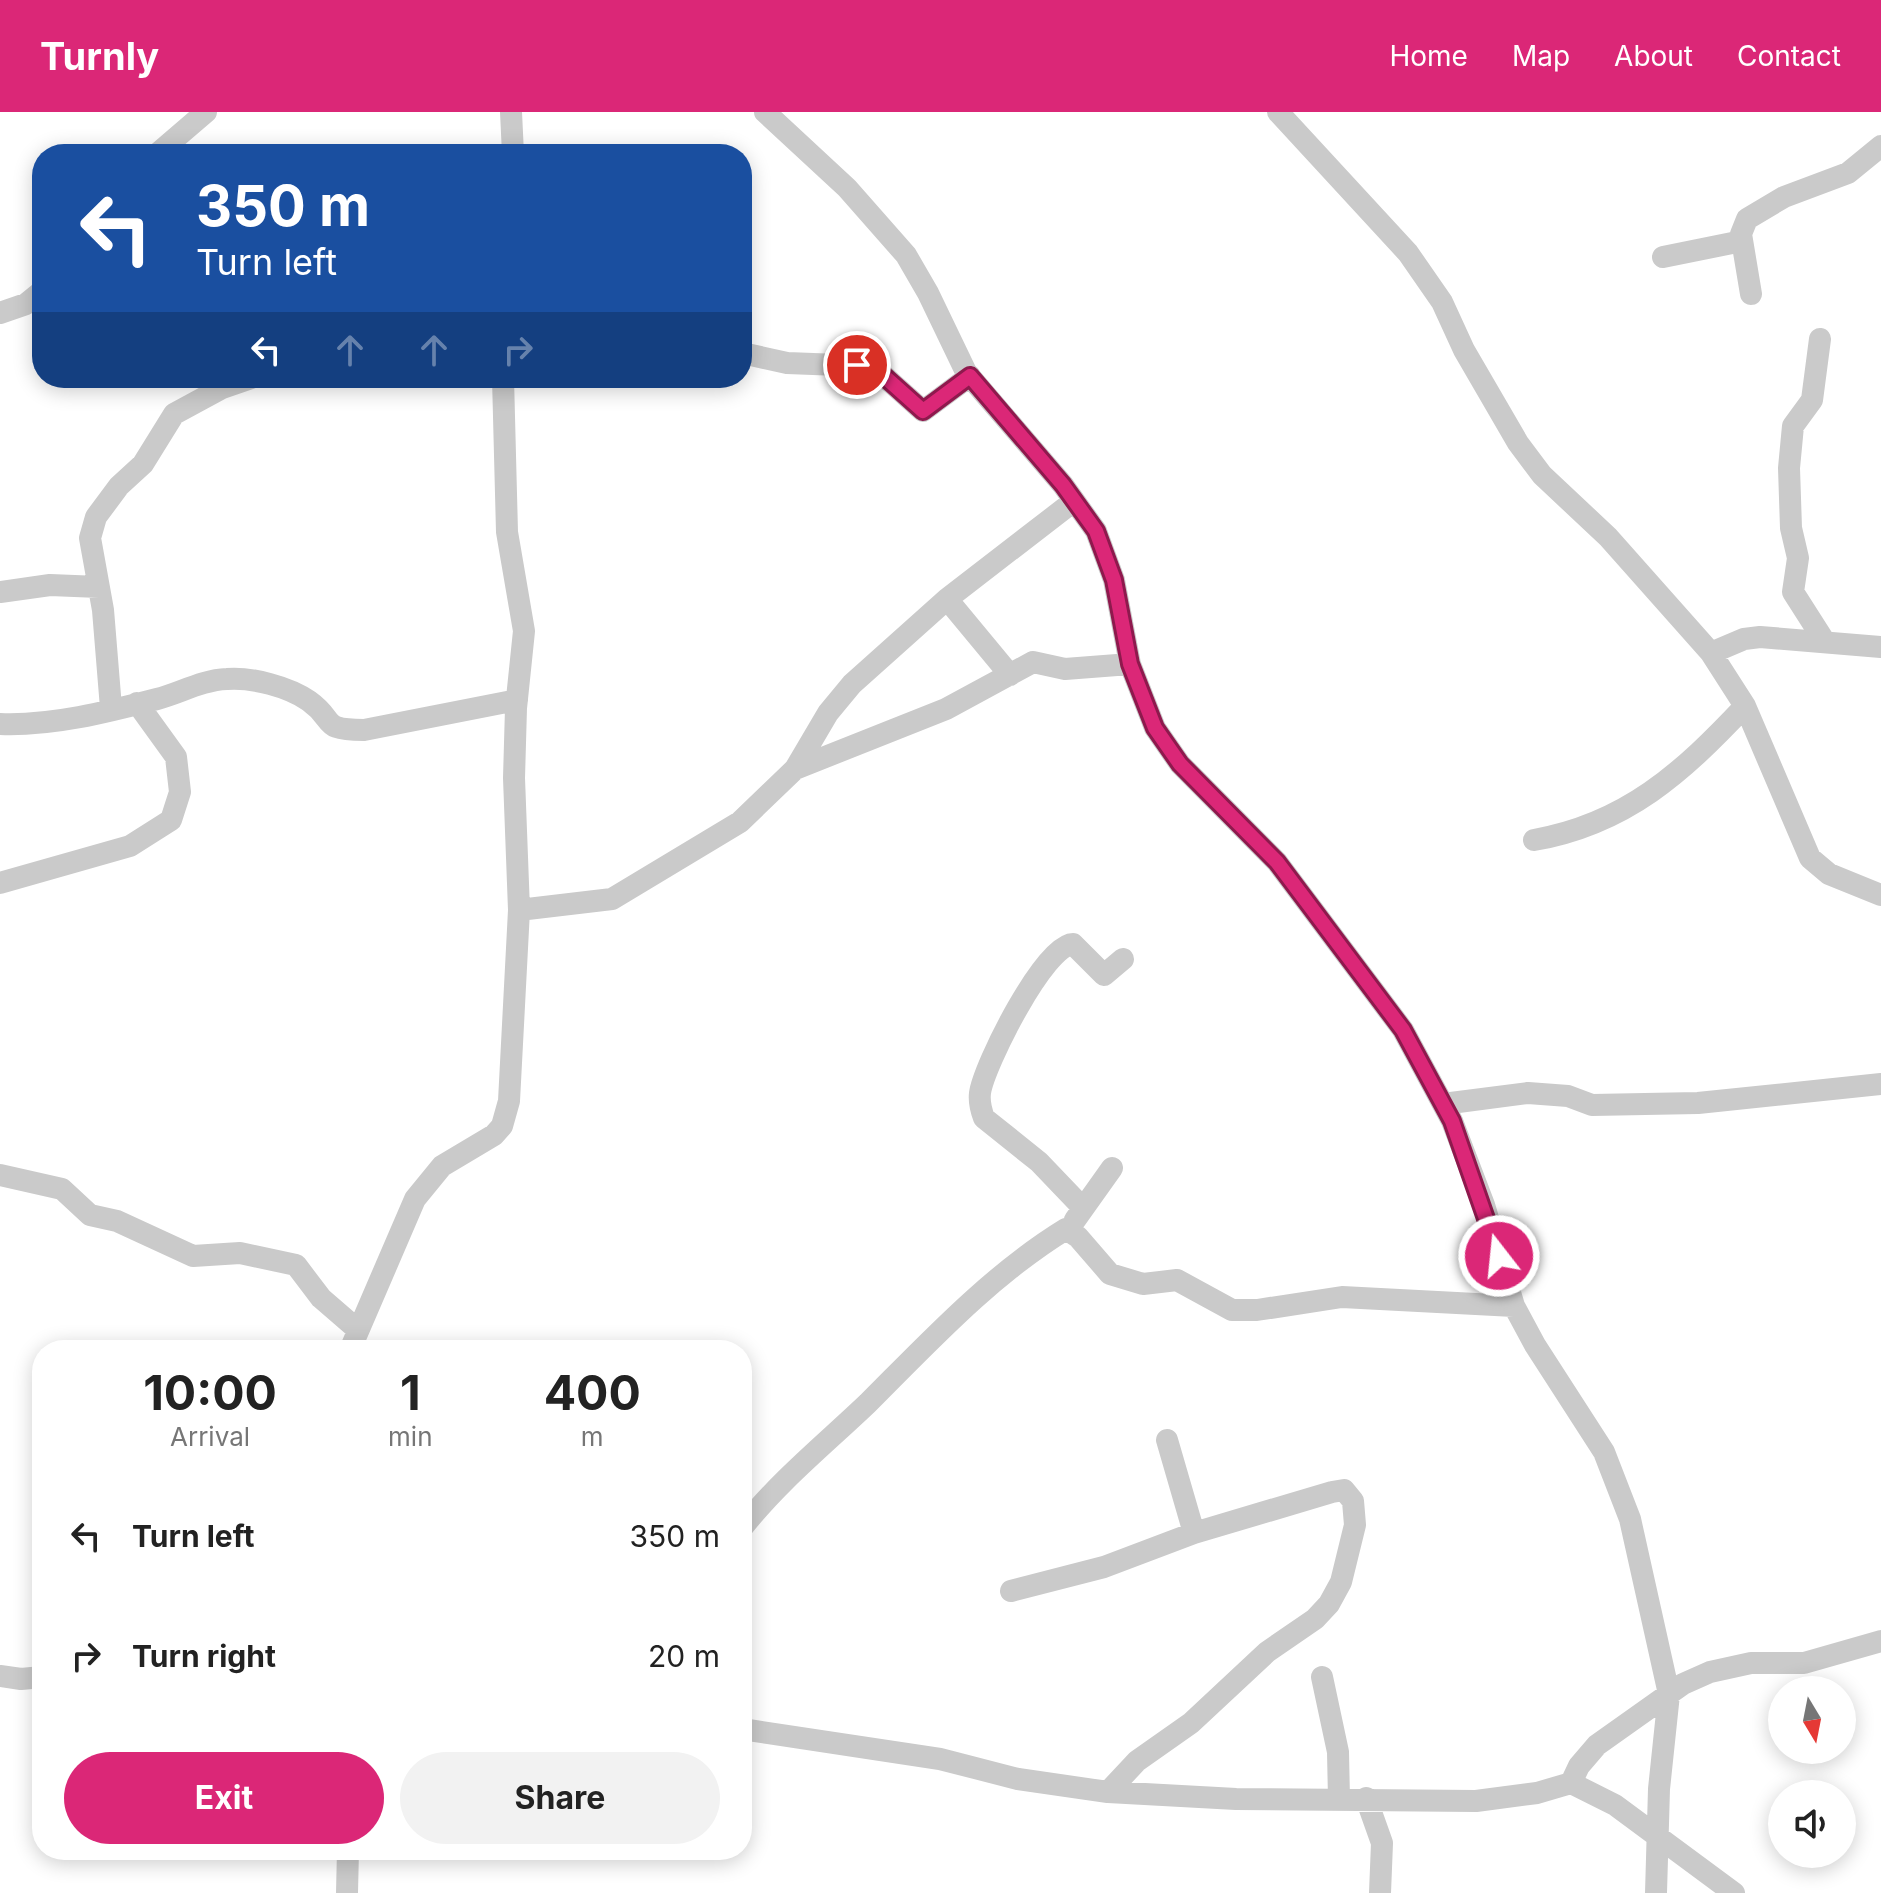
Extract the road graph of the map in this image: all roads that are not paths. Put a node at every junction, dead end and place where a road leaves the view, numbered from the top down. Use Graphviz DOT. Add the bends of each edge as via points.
graph roads {
  1 [pos="206,112"];
  2 [pos="511,112"];
  3 [pos="765,112"];
  4 [pos="1278,112"];
  5 [pos="169,144"];
  6 [pos="513,144"];
  7 [pos="1881,146"];
  8 [pos="1742,241"];
  9 [pos="1663,257"];
  10 [pos="1751,294"];
  11 [pos="32,299"];
  12 [pos="0,313"];
  13 [pos="1820,339"];
  14 [pos="752,355"];
  15 [pos="970,376"];
  16 [pos="225,388"];
  17 [pos="503,388"];
  18 [pos="1074,501"];
  19 [pos="99,587"];
  20 [pos="0,592"];
  21 [pos="947,599"];
  22 [pos="1823,639"];
  23 [pos="1881,647"];
  24 [pos="1711,653"];
  25 [pos="1130,664"];
  26 [pos="1010,675"];
  27 [pos="517,700"];
  28 [pos="137,703"];
  29 [pos="1745,706"];
  30 [pos="111,708"];
  31 [pos="0,724"];
  32 [pos="795,769"];
  33 [pos="1534,840"];
  34 [pos="0,883"];
  35 [pos="1881,895"];
  36 [pos="519,910"];
  37 [pos="1123,959"];
  38 [pos="1881,1084"];
  39 [pos="1443,1104"];
  40 [pos="1112,1168"];
  41 [pos="0,1175"];
  42 [pos="1083,1208"];
  43 [pos="1066,1229"];
  44 [pos="1514,1306"];
  45 [pos="354,1340"];
  46 [pos="1167,1440"];
  47 [pos="752,1516"];
  48 [pos="1194,1533"];
  49 [pos="1011,1591"];
  50 [pos="1881,1641"];
  51 [pos="0,1676"];
  52 [pos="1322,1677"];
  53 [pos="32,1678"];
  54 [pos="1669,1694"];
  55 [pos="752,1731"];
  56 [pos="1571,1783"];
  57 [pos="1108,1792"];
  58 [pos="1366,1798"];
  59 [pos="1339,1799"];
  60 [pos="1656,1837"];
  61 [pos="348,1860"];
  62 [pos="347,1893"];
  63 [pos="1380,1893"];
  64 [pos="1656,1893"];
  65 [pos="1734,1893"];
  1 -- 5 [label="street"];
  2 -- 6 [label="street"];
  3 -- 15 [label="street" via="847,188 906,255"];
  4 -- 24 [label="street" via="1408,253 1542,475 1608,537"];
  7 -- 8 [label="street" via="1848,173 1784,197 1747,219"];
  8 -- 9 [label="street"];
  8 -- 10 [label="street"];
  11 -- 12 [label="street"];
  13 -- 22 [label="street" via="1812,400 1793,426 1789,468 1798,558 1793,592"];
  14 -- 15 [label="street" via="787,363 865,366 923,411"];
  15 -- 18 [label="street"];
  16 -- 19 [label="street" via="174,414 143,464 105,503 90,538"];
  17 -- 27 [label="street" via="507,532 524,631"];
  18 -- 21 [label="street"];
  18 -- 25 [label="street" via="1096,531 1109,567"];
  19 -- 20 [label="street" via="50,585"];
  19 -- 30 [label="street"];
  21 -- 26 [label="street"];
  21 -- 32 [label="street" via="852,684"];
  22 -- 23 [label="street"];
  22 -- 24 [label="street" via="1760,637"];
  24 -- 29 [label="street"];
  25 -- 26 [label="street" via="1065,669 1038,662"];
  25 -- 39 [label="street" via="1155,728 1180,764 1277,862 1403,1030"];
  26 -- 32 [label="street" via="946,709"];
  27 -- 28 [label="street" via="354,730 332,727 299,696 241,679 199,684"];
  27 -- 36 [label="street"];
  28 -- 30 [label="street"];
  28 -- 34 [label="street" via="176,757 180,792 171,820 130,846"];
  29 -- 33 [label="street" via="1672,778 1601,822"];
  29 -- 35 [label="street" via="1810,858 1829,874"];
  30 -- 31 [label="street" via="64,719"];
  32 -- 36 [label="street" via="740,822 624,893 591,903"];
  36 -- 45 [label="street" via="509,1101 502,1126 486,1143 442,1166 424,1186"];
  37 -- 42 [label="street" via="1104,975 1073,944 1057,949 1025,996 989,1065 980,1095 984,1118 1039,1162"];
  38 -- 39 [label="street" via="1698,1103 1592,1105 1568,1096 1528,1093"];
  39 -- 44 [label="street" via="1484,1205"];
  40 -- 42 [label="street"];
  41 -- 45 [label="street" via="62,1189 93,1217 117,1221 193,1256 240,1253 296,1265"];
  42 -- 43 [label="street"];
  43 -- 44 [label="street" via="1110,1274 1133,1283 1177,1280 1232,1310 1342,1297"];
  43 -- 47 [label="street" via="987,1288"];
  44 -- 54 [label="street" via="1604,1452 1630,1519"];
  46 -- 48 [label="street"];
  48 -- 49 [label="street" via="1104,1567"];
  48 -- 57 [label="street" via="1332,1492 1344,1490 1353,1501 1355,1525 1348,1558 1329,1604 1267,1652 1191,1723 1137,1761"];
  50 -- 54 [label="street" via="1804,1663 1751,1663 1710,1672"];
  51 -- 53 [label="street"];
  52 -- 59 [label="street" via="1338,1752"];
  54 -- 56 [label="street" via="1597,1745"];
  54 -- 60 [label="street"];
  55 -- 57 [label="street"];
  56 -- 58 [label="street" via="1476,1801"];
  56 -- 60 [label="street" via="1615,1805"];
  57 -- 59 [label="street"];
  58 -- 59 [label="street"];
  58 -- 63 [label="street" via="1382,1843"];
  60 -- 64 [label="street"];
  60 -- 65 [label="street"];
  61 -- 62 [label="street"];
}
